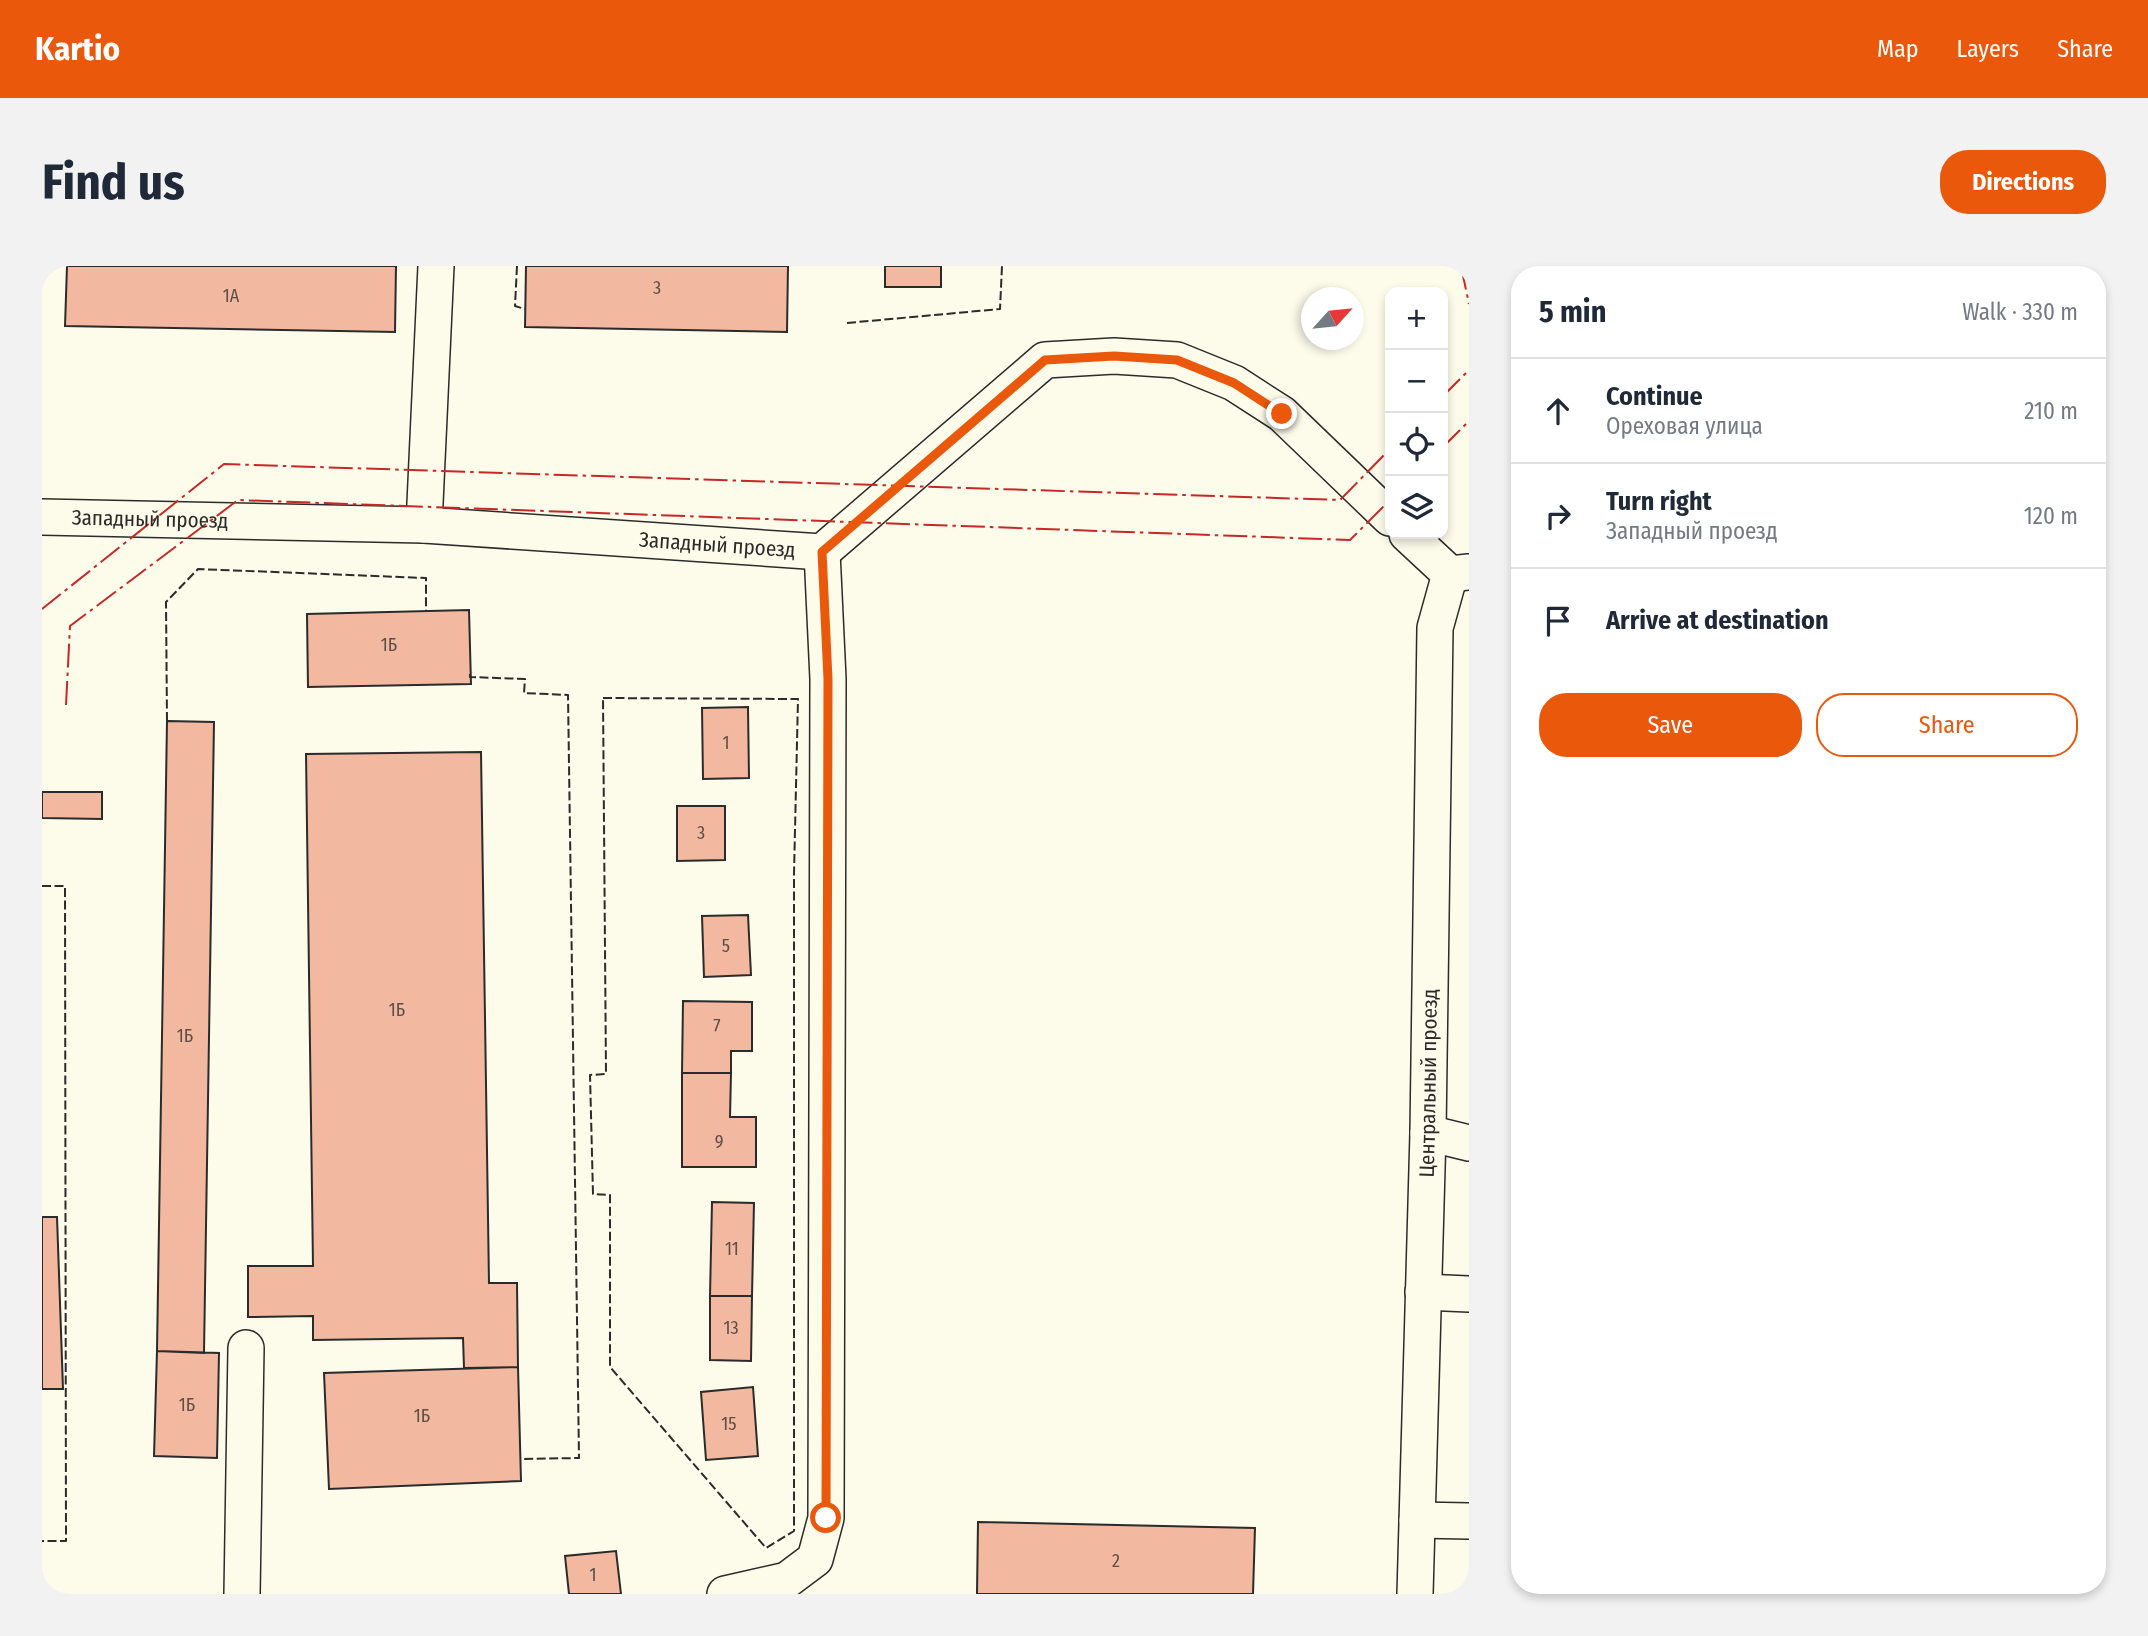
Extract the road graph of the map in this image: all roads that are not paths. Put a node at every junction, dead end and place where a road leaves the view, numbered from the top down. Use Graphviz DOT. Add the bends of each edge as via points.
graph roads {
  1 [pos="436,266"];
  2 [pos="1385,513"];
  3 [pos="42,517"];
  4 [pos="424,524"];
  5 [pos="1414,539"];
  6 [pos="822,552"];
  7 [pos="1459,573"];
  8 [pos="1428,1133"];
  9 [pos="1469,1143"];
  10 [pos="1423,1292"];
  11 [pos="1469,1294"];
  12 [pos="246,1348"];
  13 [pos="1417,1520"];
  14 [pos="1469,1521"];
  15 [pos="242,1594"];
  16 [pos="725,1594"];
  17 [pos="1415,1594"];
  1 -- 4 [label="street"];
  2 -- 6 [label="street, Западный проезд" via="1282,414 1234,383 1177,360 1059,359 1045,360"];
  3 -- 4 [label="street, Западный проезд"];
  4 -- 6 [label="street, Западный проезд"];
  5 -- 7 [label="street"];
  6 -- 16 [label="street" via="828,679 826,1518 815,1559 787,1580"];
  7 -- 8 [label="street, Центральный проезд" via="1435,628"];
  8 -- 9 [label="street"];
  8 -- 10 [label="street, Центральный проезд"];
  10 -- 11 [label="street"];
  10 -- 13 [label="street, Центральный проезд"];
  12 -- 15 [label="street"];
  13 -- 14 [label="street"];
  13 -- 17 [label="street, Центральный проезд"];
}
